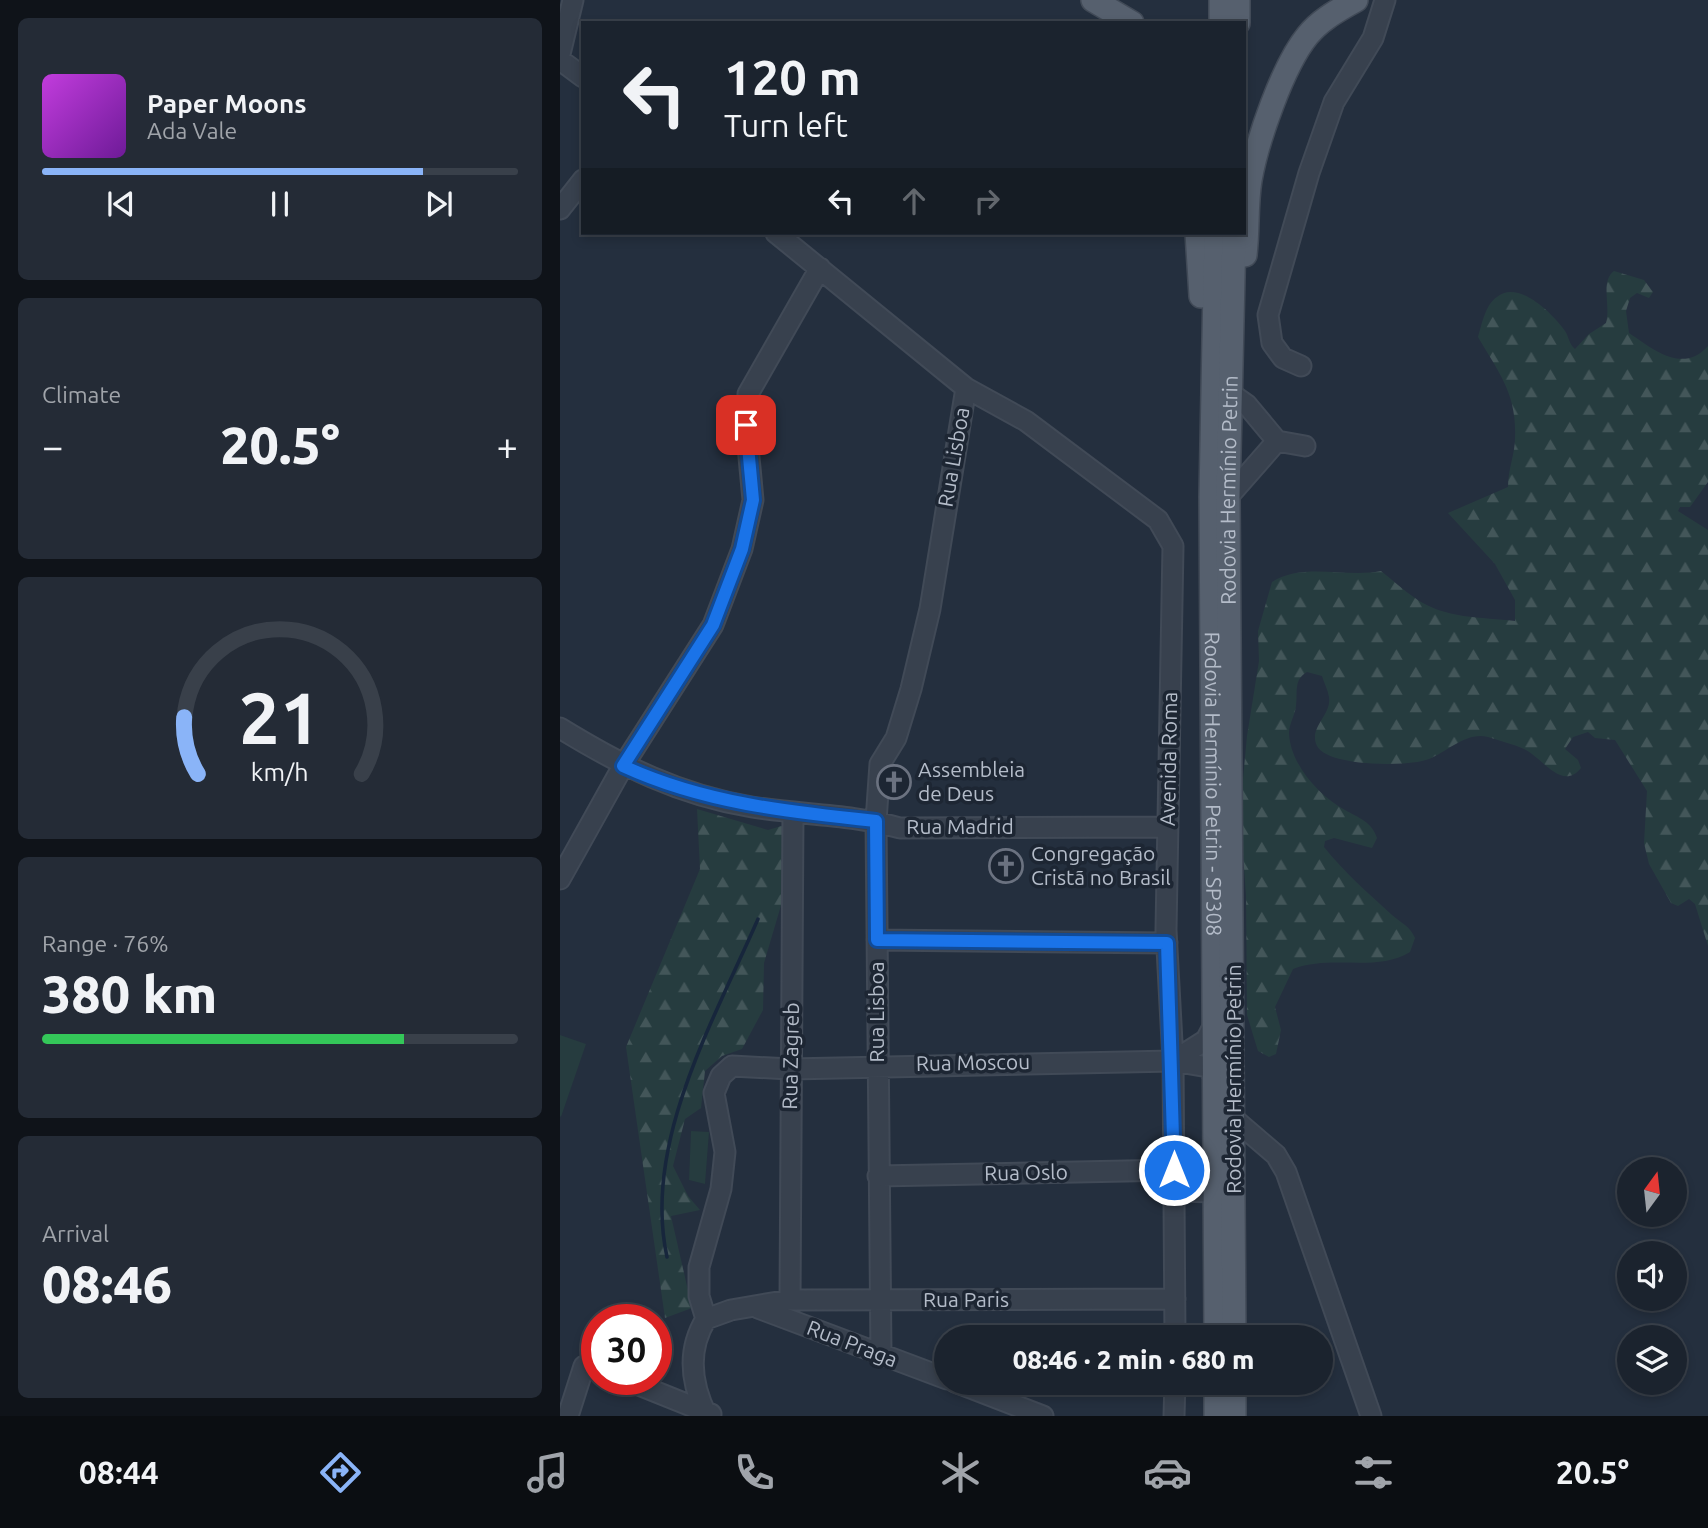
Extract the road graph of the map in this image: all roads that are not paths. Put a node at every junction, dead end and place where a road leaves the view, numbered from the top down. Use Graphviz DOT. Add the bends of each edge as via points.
graph roads {
  1 [pos="573,0"];
  2 [pos="1093,0"];
  3 [pos="1221,0"];
  4 [pos="1238,0"];
  5 [pos="1356,0"];
  6 [pos="1385,0"];
  7 [pos="1129,21"];
  8 [pos="1221,21"];
  9 [pos="1238,21"];
  10 [pos="560,54"];
  11 [pos="560,60"];
  12 [pos="581,76"];
  13 [pos="581,183"];
  14 [pos="560,209"];
  15 [pos="779,235"];
  16 [pos="1197,235"];
  17 [pos="1216,235"];
  18 [pos="1234,235"];
  19 [pos="820,268"];
  20 [pos="1301,366"];
  21 [pos="966,388"];
  22 [pos="1224,389"];
  23 [pos="1277,441"];
  24 [pos="1305,446"];
  25 [pos="1228,497"];
  26 [pos="560,728"];
  27 [pos="623,766"];
  28 [pos="793,812"];
  29 [pos="876,821"];
  30 [pos="1168,827"];
  31 [pos="561,873"];
  32 [pos="877,940"];
  33 [pos="1167,943"];
  34 [pos="1215,1023"];
  35 [pos="1173,1061"];
  36 [pos="877,1065"];
  37 [pos="790,1069"];
  38 [pos="1216,1080"];
  39 [pos="1234,1119"];
  40 [pos="1174,1170"];
  41 [pos="878,1177"];
  42 [pos="1174,1191"];
  43 [pos="1216,1192"];
  44 [pos="1175,1299"];
  45 [pos="790,1300"];
  46 [pos="879,1300"];
  47 [pos="758,1308"];
  48 [pos="706,1319"];
  49 [pos="1175,1325"];
  50 [pos="1216,1325"];
  51 [pos="1234,1325"];
  52 [pos="881,1354"];
  53 [pos="934,1375"];
  54 [pos="581,1388"];
  55 [pos="663,1395"];
  56 [pos="989,1395"];
  57 [pos="1175,1395"];
  58 [pos="1216,1395"];
  59 [pos="1234,1395"];
  60 [pos="710,1414"];
  61 [pos="568,1416"];
  62 [pos="1043,1416"];
  63 [pos="1174,1416"];
  64 [pos="1216,1416"];
  65 [pos="1234,1416"];
  66 [pos="1371,1416"];
  1 -- 10 [label="street"];
  2 -- 7 [label="main road"];
  3 -- 8 [label="main road"];
  4 -- 9 [label="main road"];
  5 -- 22 [label="main road" via="1328,16 1308,35 1268,117 1250,180 1247,243"];
  6 -- 20 [label="street" via="1373,38 1334,102 1268,315 1272,344 1283,358"];
  11 -- 12 [label="street"];
  13 -- 14 [label="street"];
  15 -- 19 [label="street"];
  16 -- 22 [label="main road"];
  17 -- 22 [label="main road, Rodovia Hermínio Petrin - SP308"];
  18 -- 22 [label="main road, Rodovia Hermínio Petrin"];
  19 -- 21 [label="street"];
  19 -- 27 [label="street" via="748,394 753,500 742,549 713,625"];
  21 -- 29 [label="street, Rua Lisboa" via="930,609 904,713 880,764"];
  21 -- 30 [label="street, Avenida Roma" via="1026,421 1158,520 1173,546"];
  22 -- 23 [label="street" via="1247,405"];
  22 -- 25 [label="main road, Rodovia Hermínio Petrin"];
  22 -- 34 [label="main road, Rodovia Hermínio Petrin - SP308"];
  23 -- 24 [label="street"];
  23 -- 25 [label="street"];
  25 -- 39 [label="main road, Rodovia Hermínio Petrin"];
  26 -- 27 [label="street, Rua Madrid"];
  27 -- 28 [label="street, Rua Madrid" via="656,781 749,806"];
  27 -- 31 [label="street"];
  28 -- 29 [label="street, Rua Madrid"];
  28 -- 37 [label="street, Rua Zagreb"];
  29 -- 30 [label="street, Rua Madrid" via="900,828"];
  29 -- 32 [label="street, Rua Lisboa"];
  30 -- 33 [label="street, Avenida Roma"];
  32 -- 33 [label="street"];
  32 -- 36 [label="street, Rua Lisboa"];
  33 -- 35 [label="street, Avenida Roma"];
  34 -- 35 [label="street" via="1206,1040"];
  34 -- 38 [label="main road, Rodovia Hermínio Petrin - SP308"];
  35 -- 36 [label="street, Rua Moscou"];
  35 -- 38 [label="street, Rua Moscou" via="1208,1067"];
  35 -- 40 [label="street, Avenida Roma"];
  36 -- 37 [label="street, Rua Moscou"];
  36 -- 41 [label="street, Rua Lisboa"];
  37 -- 45 [label="street, Rua Zagreb"];
  37 -- 48 [label="street, Rua Moscou" via="732,1066 721,1076 714,1093 724,1152 721,1189 699,1267 699,1296"];
  38 -- 43 [label="main road, Rodovia Hermínio Petrin - SP308"];
  39 -- 51 [label="main road, Rodovia Hermínio Petrin"];
  39 -- 66 [label="street" via="1276,1155 1286,1172"];
  40 -- 41 [label="street, Rua Oslo"];
  40 -- 42 [label="street, Avenida Roma"];
  41 -- 46 [label="street, Rua Lisboa"];
  42 -- 43 [label="street"];
  42 -- 44 [label="street, Avenida Roma"];
  43 -- 50 [label="main road, Rodovia Hermínio Petrin - SP308"];
  44 -- 46 [label="street, Rua Paris"];
  44 -- 49 [label="street, Avenida Roma"];
  45 -- 46 [label="street, Rua Paris"];
  45 -- 47 [label="street, Rua Paris"];
  46 -- 52 [label="street, Rua Lisboa"];
  47 -- 48 [label="street, Rua Paris" via="731,1310"];
  47 -- 52 [label="street, Rua Praga"];
  48 -- 60 [label="street" via="692,1351 694,1377"];
  52 -- 53 [label="street, Rua Praga"];
  54 -- 61 [label="street"];
  55 -- 60 [label="street"];
  56 -- 62 [label="street"];
  57 -- 63 [label="street"];
  58 -- 64 [label="main road"];
  59 -- 65 [label="main road"];
}
